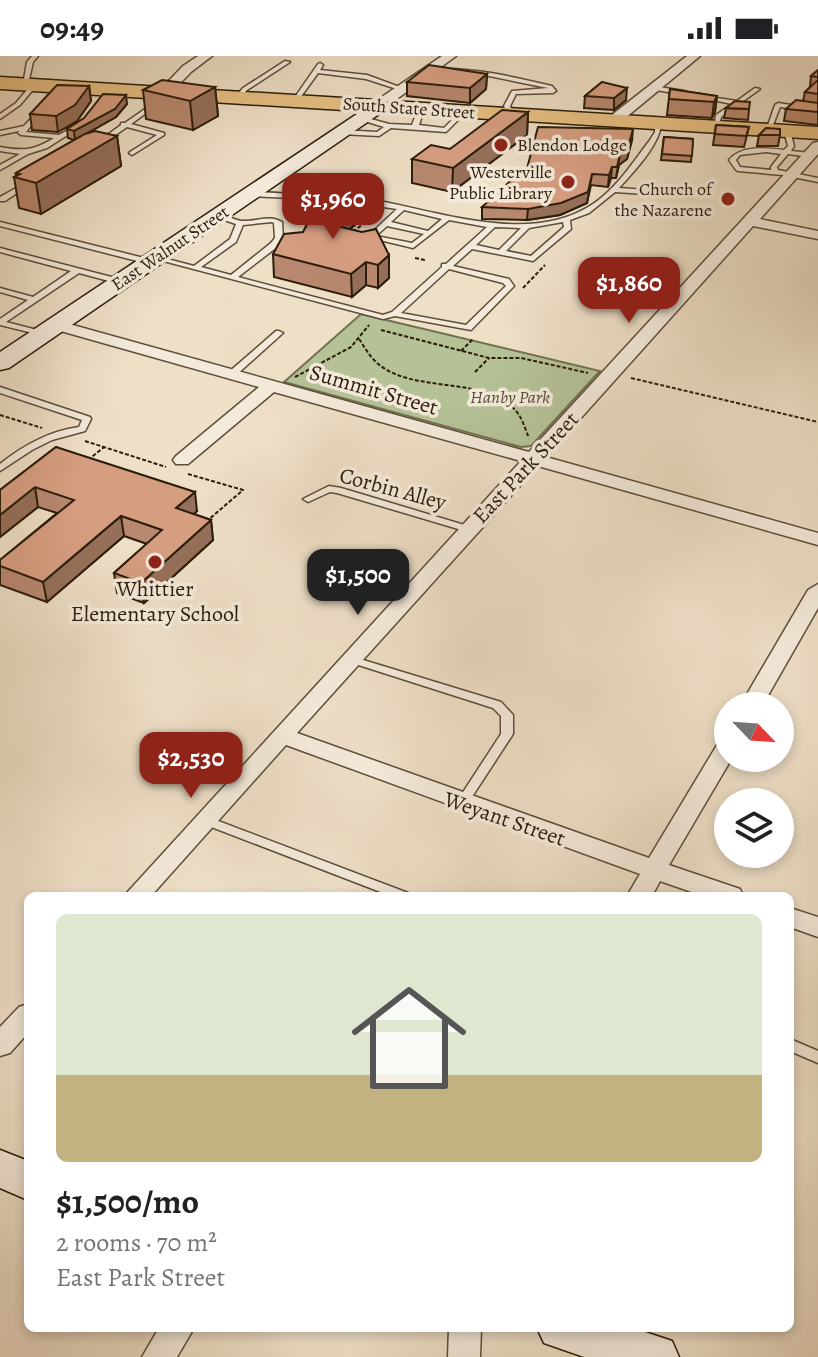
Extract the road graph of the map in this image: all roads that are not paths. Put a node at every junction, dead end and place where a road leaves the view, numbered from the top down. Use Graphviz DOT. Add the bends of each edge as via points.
graph roads {
  1 [pos="35,56"];
  2 [pos="206,56"];
  3 [pos="450,56"];
  4 [pos="694,56"];
  5 [pos="287,62"];
  6 [pos="438,69"];
  7 [pos="0,83"];
  8 [pos="30,84"];
  9 [pos="653,88"];
  10 [pos="402,89"];
  11 [pos="757,89"];
  12 [pos="514,92"];
  13 [pos="164,93"];
  14 [pos="238,97"];
  15 [pos="690,98"];
  16 [pos="295,101"];
  17 [pos="49,102"];
  18 [pos="738,103"];
  19 [pos="727,108"];
  20 [pos="818,111"];
  21 [pos="369,112"];
  22 [pos="0,117"];
  23 [pos="418,118"];
  24 [pos="496,118"];
  25 [pos="613,121"];
  26 [pos="658,123"];
  27 [pos="81,124"];
  28 [pos="123,124"];
  29 [pos="389,126"];
  30 [pos="27,127"];
  31 [pos="716,127"];
  32 [pos="341,132"];
  33 [pos="0,133"];
  34 [pos="818,133"];
  35 [pos="60,137"];
  36 [pos="781,138"];
  37 [pos="95,145"];
  38 [pos="0,149"];
  39 [pos="814,150"];
  40 [pos="132,153"];
  41 [pos="25,154"];
  42 [pos="0,168"];
  43 [pos="787,174"];
  44 [pos="42,176"];
  45 [pos="818,180"];
  46 [pos="614,190"];
  47 [pos="249,194"];
  48 [pos="689,195"];
  49 [pos="2,199"];
  50 [pos="402,208"];
  51 [pos="481,211"];
  52 [pos="218,215"];
  53 [pos="448,218"];
  54 [pos="566,220"];
  55 [pos="750,221"];
  56 [pos="470,222"];
  57 [pos="240,223"];
  58 [pos="386,223"];
  59 [pos="0,224"];
  60 [pos="492,226"];
  61 [pos="527,226"];
  62 [pos="429,233"];
  63 [pos="818,235"];
  64 [pos="470,246"];
  65 [pos="0,250"];
  66 [pos="500,253"];
  67 [pos="153,260"];
  68 [pos="445,266"];
  69 [pos="196,268"];
  70 [pos="77,271"];
  71 [pos="233,277"];
  72 [pos="120,282"];
  73 [pos="0,290"];
  74 [pos="36,300"];
  75 [pos="395,314"];
  76 [pos="0,323"];
  77 [pos="49,330"];
  78 [pos="279,333"];
  79 [pos="0,363"];
  80 [pos="232,374"];
  81 [pos="281,384"];
  82 [pos="0,390"];
  83 [pos="531,453"];
  84 [pos="182,460"];
  85 [pos="0,468"];
  86 [pos="308,499"];
  87 [pos="468,529"];
  88 [pos="818,539"];
  89 [pos="818,590"];
  90 [pos="350,659"];
  91 [pos="759,692"];
  92 [pos="281,735"];
  93 [pos="714,769"];
  94 [pos="462,803"];
  95 [pos="205,820"];
  96 [pos="655,869"];
  97 [pos="140,892"];
  98 [pos="394,892"];
  99 [pos="641,892"];
  100 [pos="720,892"];
  101 [pos="794,918"];
  102 [pos="818,927"];
  103 [pos="24,1019"];
  104 [pos="0,1045"];
  105 [pos="794,1047"];
  106 [pos="818,1057"];
  107 [pos="0,1168"];
  108 [pos="24,1179"];
  109 [pos="175,1332"];
  110 [pos="465,1332"];
  111 [pos="573,1332"];
  112 [pos="158,1357"];
  113 [pos="464,1357"];
  114 [pos="656,1357"];
  1 -- 8 [label="lane"];
  2 -- 13 [label="street"];
  3 -- 6 [label="street"];
  4 -- 9 [label="street"];
  5 -- 14 [label="lane"];
  6 -- 10 [label="street"];
  6 -- 12 [label="lane" via="508,86"];
  6 -- 12 [label="lane" via="513,79 553,91"];
  7 -- 8 [label="main road, South State Street"];
  8 -- 13 [label="main road, South State Street"];
  8 -- 22 [label="lane" via="18,104"];
  9 -- 15 [label="lane"];
  9 -- 25 [label="street"];
  10 -- 16 [label="lane" via="318,68"];
  10 -- 21 [label="street"];
  11 -- 18 [label="lane"];
  12 -- 24 [label="lane"];
  13 -- 14 [label="main road, South State Street"];
  13 -- 28 [label="lane"];
  14 -- 16 [label="main road, South State Street"];
  16 -- 21 [label="main road, South State Street"];
  17 -- 30 [label="lane"];
  18 -- 19 [label="lane"];
  18 -- 19 [label="lane" via="702,100"];
  19 -- 31 [label="lane"];
  20 -- 36 [label="lane" via="778,105"];
  21 -- 23 [label="main road, South State Street"];
  21 -- 29 [label="lane"];
  21 -- 32 [label="main road, East Walnut Street"];
  23 -- 24 [label="main road, South State Street" via="463,112"];
  23 -- 29 [label="lane"];
  24 -- 25 [label="main road, South State Street"];
  25 -- 26 [label="main road, South State Street"];
  26 -- 31 [label="main road, South State Street"];
  26 -- 46 [label="lane" via="653,141"];
  27 -- 35 [label="lane"];
  28 -- 37 [label="lane"];
  28 -- 40 [label="lane" via="162,134"];
  29 -- 32 [label="lane" via="379,134"];
  30 -- 33 [label="lane"];
  30 -- 35 [label="lane" via="21,133"];
  31 -- 36 [label="main road, South State Street"];
  32 -- 47 [label="main road, East Walnut Street"];
  34 -- 36 [label="main road, South State Street"];
  35 -- 41 [label="lane"];
  36 -- 39 [label="lane"];
  36 -- 43 [label="lane" via="774,167"];
  36 -- 43 [label="lane" via="732,160 738,169"];
  38 -- 41 [label="lane"];
  39 -- 43 [label="street, East Park Street"];
  41 -- 42 [label="lane"];
  43 -- 45 [label="lane"];
  43 -- 55 [label="street, East Park Street"];
  44 -- 49 [label="lane"];
  46 -- 48 [label="lane"];
  46 -- 54 [label="lane"];
  47 -- 50 [label="lane"];
  47 -- 52 [label="main road, East Walnut Street"];
  50 -- 53 [label="lane"];
  50 -- 58 [label="lane"];
  51 -- 56 [label="lane"];
  52 -- 57 [label="lane"];
  52 -- 67 [label="main road, East Walnut Street"];
  53 -- 56 [label="lane"];
  53 -- 62 [label="lane"];
  54 -- 61 [label="lane"];
  54 -- 66 [label="lane" via="568,227 533,259"];
  55 -- 63 [label="street"];
  55 -- 83 [label="street, East Park Street"];
  56 -- 60 [label="lane"];
  57 -- 69 [label="lane" via="233,240"];
  57 -- 71 [label="lane" via="277,220 279,238"];
  58 -- 62 [label="lane"];
  58 -- 62 [label="lane" via="371,237 413,246"];
  59 -- 67 [label="lane"];
  60 -- 61 [label="lane"];
  60 -- 64 [label="lane"];
  61 -- 66 [label="lane"];
  64 -- 66 [label="lane"];
  64 -- 68 [label="lane"];
  65 -- 70 [label="lane"];
  67 -- 69 [label="lane"];
  67 -- 72 [label="main road, East Walnut Street"];
  68 -- 75 [label="lane"];
  68 -- 75 [label="lane" via="510,286 468,328"];
  69 -- 71 [label="lane"];
  70 -- 72 [label="lane"];
  70 -- 74 [label="lane"];
  71 -- 75 [label="lane" via="374,315"];
  72 -- 77 [label="main road, East Walnut Street"];
  73 -- 74 [label="lane"];
  74 -- 76 [label="lane"];
  76 -- 77 [label="lane"];
  77 -- 79 [label="main road, East Walnut Street"];
  77 -- 80 [label="street, Summit Street"];
  78 -- 80 [label="lane"];
  80 -- 81 [label="street, Summit Street"];
  81 -- 83 [label="street, Summit Street"];
  81 -- 84 [label="street"];
  82 -- 85 [label="lane" via="87,419 82,429 48,438"];
  83 -- 87 [label="street, East Park Street"];
  83 -- 88 [label="street, Summit Street"];
  86 -- 87 [label="lane, Corbin Alley" via="329,489"];
  87 -- 90 [label="street, East Park Street"];
  89 -- 91 [label="street"];
  90 -- 92 [label="street, East Park Street"];
  90 -- 94 [label="lane" via="497,705 507,715 507,734"];
  92 -- 94 [label="street, Weyant Street"];
  92 -- 95 [label="street, East Park Street"];
  93 -- 96 [label="street"];
  94 -- 96 [label="street, Weyant Street"];
  95 -- 97 [label="street, East Park Street"];
  95 -- 98 [label="lane"];
  96 -- 99 [label="street"];
  96 -- 100 [label="street, Weyant Street"];
  101 -- 102 [label="street"];
  103 -- 104 [label="street"];
  105 -- 106 [label="lane"];
  107 -- 108 [label="main road"];
  109 -- 112 [label="street"];
  110 -- 113 [label="street"];
  111 -- 114 [label="main road"];
}
